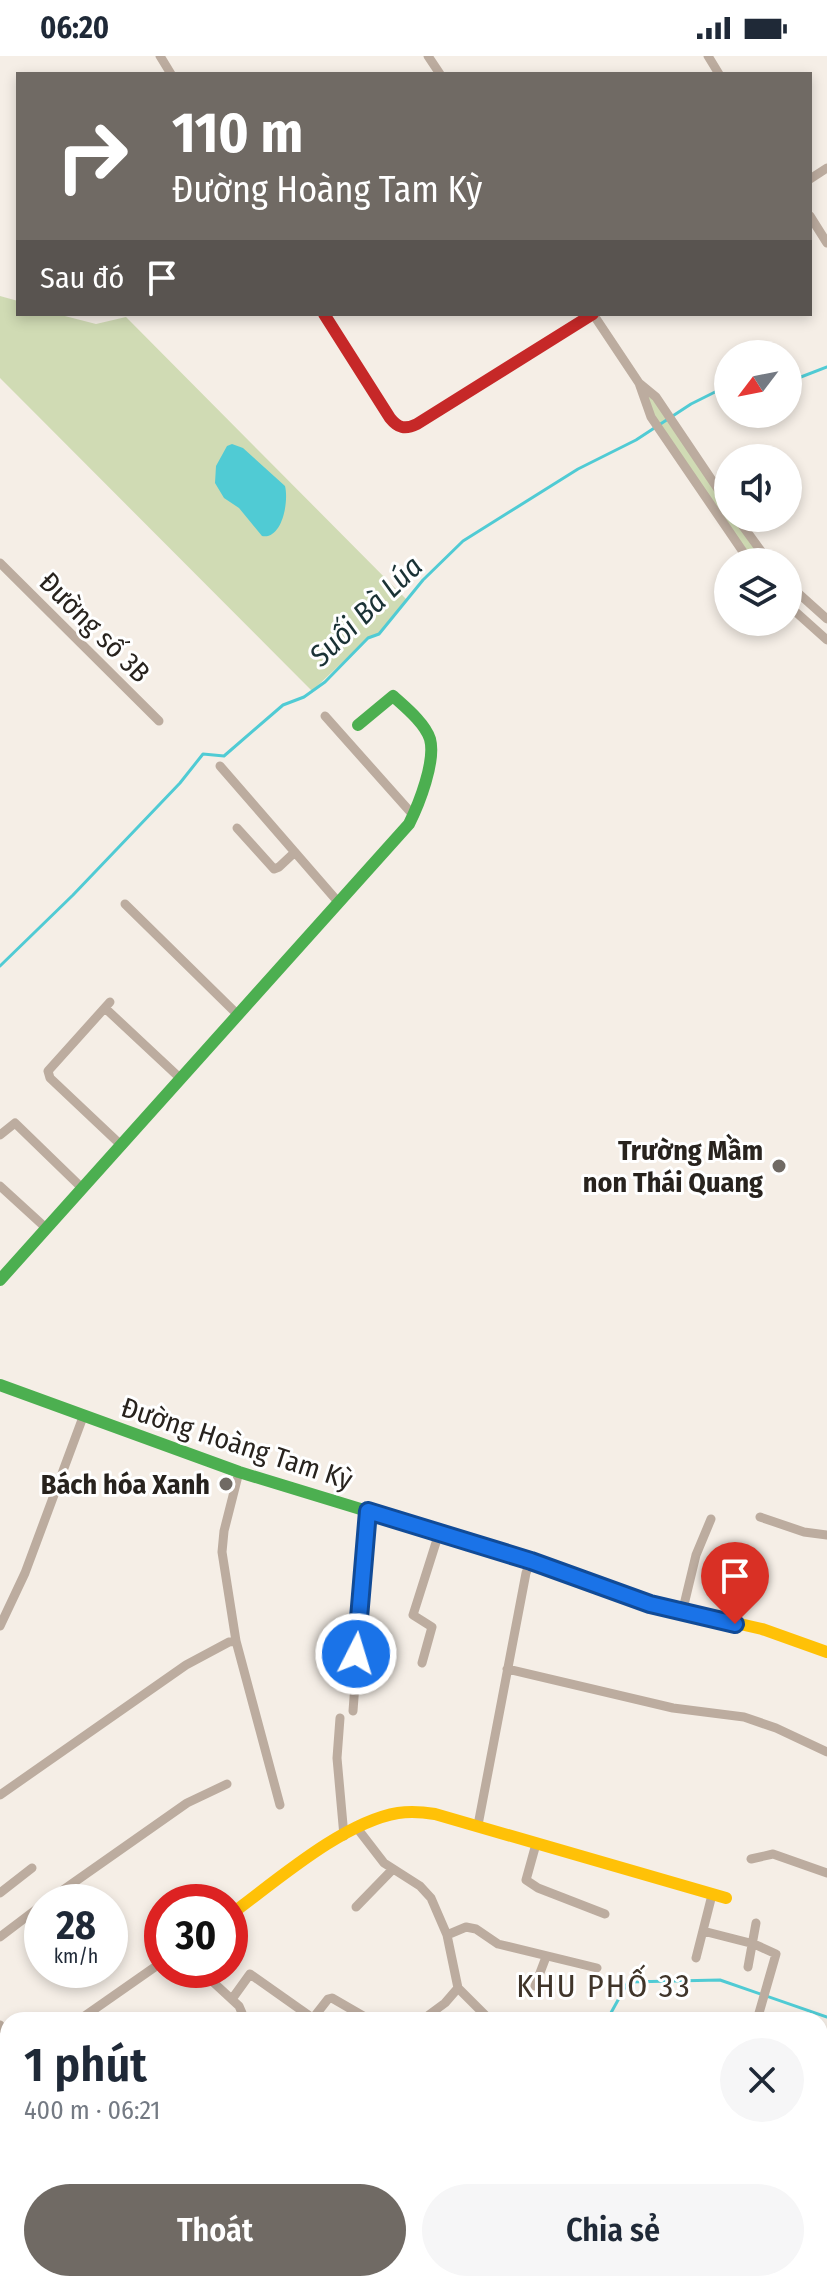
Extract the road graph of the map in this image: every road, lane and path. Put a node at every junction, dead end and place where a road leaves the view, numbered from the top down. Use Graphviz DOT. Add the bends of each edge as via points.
graph roads {
  1 [pos="812,219"];
  2 [pos="827,243"];
  3 [pos="325,316"];
  4 [pos="590,316"];
  5 [pos="594,316"];
  6 [pos="639,383"];
  7 [pos="714,483"];
  8 [pos="740,548"];
  9 [pos="0,563"];
  10 [pos="802,597"];
  11 [pos="802,618"];
  12 [pos="827,619"];
  13 [pos="827,640"];
  14 [pos="325,716"];
  15 [pos="159,721"];
  16 [pos="358,725"];
  17 [pos="220,766"];
  18 [pos="414,816"];
  19 [pos="237,828"];
  20 [pos="295,852"];
  21 [pos="339,903"];
  22 [pos="125,904"];
  23 [pos="238,1015"];
  24 [pos="181,1079"];
  25 [pos="0,1118"];
  26 [pos="9,1126"];
  27 [pos="0,1135"];
  28 [pos="122,1146"];
  29 [pos="0,1186"];
  30 [pos="82,1188"];
  31 [pos="46,1228"];
  32 [pos="0,1280"];
  33 [pos="0,1385"];
  34 [pos="83,1417"];
  35 [pos="239,1472"];
  36 [pos="368,1511"];
  37 [pos="760,1517"];
  38 [pos="711,1519"];
  39 [pos="439,1533"];
  40 [pos="827,1535"];
  41 [pos="531,1561"];
  42 [pos="682,1613"];
  43 [pos="0,1626"];
  44 [pos="236,1641"];
  45 [pos="827,1652"];
  46 [pos="422,1663"];
  47 [pos="507,1669"];
  48 [pos="353,1711"];
  49 [pos="340,1718"];
  50 [pos="827,1752"];
  51 [pos="227,1784"];
  52 [pos="0,1795"];
  53 [pos="280,1805"];
  54 [pos="478,1825"];
  55 [pos="357,1828"];
  56 [pos="344,1836"];
  57 [pos="536,1844"];
  58 [pos="751,1859"];
  59 [pos="32,1868"];
  60 [pos="392,1870"];
  61 [pos="827,1873"];
  62 [pos="72,1884"];
  63 [pos="0,1893"];
  64 [pos="712,1895"];
  65 [pos="726,1898"];
  66 [pos="248,1903"];
  67 [pos="356,1907"];
  68 [pos="605,1914"];
  69 [pos="24,1919"];
  70 [pos="756,1923"];
  71 [pos="703,1931"];
  72 [pos="447,1935"];
  73 [pos="0,1937"];
  74 [pos="754,1944"];
  75 [pos="546,1957"];
  76 [pos="696,1958"];
  77 [pos="748,1967"];
  78 [pos="597,1968"];
  79 [pos="144,1975"];
  80 [pos="535,1986"];
  81 [pos="220,1988"];
  82 [pos="458,1988"];
  83 [pos="232,1999"];
  84 [pos="90,2012"];
  85 [pos="241,2012"];
  86 [pos="304,2012"];
  87 [pos="318,2012"];
  88 [pos="356,2012"];
  89 [pos="433,2012"];
  90 [pos="482,2012"];
  91 [pos="760,2012"];
  1 -- 2 [label="street"];
  3 -- 4 [label="street" via="390,418 407,429"];
  5 -- 6 [label="street"];
  6 -- 7 [label="street" via="656,397"];
  6 -- 8 [label="street" via="651,417"];
  9 -- 15 [label="street, Đường số 3B"];
  10 -- 12 [label="street"];
  11 -- 13 [label="street"];
  14 -- 18 [label="street"];
  16 -- 18 [label="street" via="393,696 428,735 424,782"];
  17 -- 20 [label="street"];
  18 -- 21 [label="street"];
  19 -- 20 [label="street" via="274,869"];
  20 -- 21 [label="street"];
  21 -- 23 [label="street"];
  22 -- 23 [label="street"];
  23 -- 24 [label="street"];
  24 -- 28 [label="street"];
  24 -- 28 [label="street" via="108,1005 48,1071"];
  25 -- 26 [label="street"];
  26 -- 27 [label="street"];
  26 -- 30 [label="street" via="15,1122"];
  28 -- 30 [label="street"];
  29 -- 31 [label="street"];
  30 -- 31 [label="street"];
  31 -- 32 [label="street"];
  33 -- 34 [label="street, Đường Hoàng Tam Kỳ"];
  34 -- 35 [label="street, Đường Hoàng Tam Kỳ"];
  34 -- 43 [label="street"];
  35 -- 36 [label="street, Đường Hoàng Tam Kỳ"];
  35 -- 44 [label="street" via="222,1552"];
  36 -- 39 [label="street, Đường Hoàng Tam Kỳ"];
  36 -- 48 [label="street"];
  37 -- 40 [label="street"];
  38 -- 42 [label="street"];
  39 -- 41 [label="street, Đường Hoàng Tam Kỳ"];
  39 -- 46 [label="street" via="413,1615 432,1627"];
  41 -- 42 [label="street, Đường Hoàng Tam Kỳ"];
  41 -- 47 [label="street"];
  42 -- 45 [label="street, Đường Hoàng Tam Kỳ" via="762,1629"];
  44 -- 52 [label="street" via="186,1665"];
  44 -- 53 [label="street"];
  47 -- 50 [label="street" via="673,1708 744,1717"];
  47 -- 54 [label="street"];
  49 -- 56 [label="street" via="337,1758"];
  51 -- 62 [label="street" via="187,1803"];
  54 -- 55 [label="street" via="406,1812"];
  54 -- 57 [label="street"];
  55 -- 56 [label="street"];
  55 -- 60 [label="street"];
  56 -- 66 [label="street"];
  57 -- 64 [label="street"];
  57 -- 68 [label="street" via="526,1880"];
  58 -- 61 [label="street" via="773,1854"];
  59 -- 63 [label="street"];
  60 -- 67 [label="street"];
  60 -- 72 [label="street" via="431,1898"];
  64 -- 65 [label="street"];
  64 -- 71 [label="street"];
  69 -- 73 [label="street"];
  70 -- 74 [label="street"];
  71 -- 74 [label="street"];
  71 -- 76 [label="street"];
  72 -- 75 [label="street" via="476,1929 498,1944"];
  72 -- 82 [label="street"];
  74 -- 77 [label="street"];
  74 -- 91 [label="street" via="776,1954"];
  75 -- 78 [label="street"];
  75 -- 80 [label="street"];
  79 -- 84 [label="street"];
  81 -- 83 [label="street"];
  82 -- 89 [label="street"];
  82 -- 90 [label="street"];
  83 -- 85 [label="street"];
  83 -- 86 [label="street" via="250,1974"];
  87 -- 88 [label="street" via="332,1998"];
}
